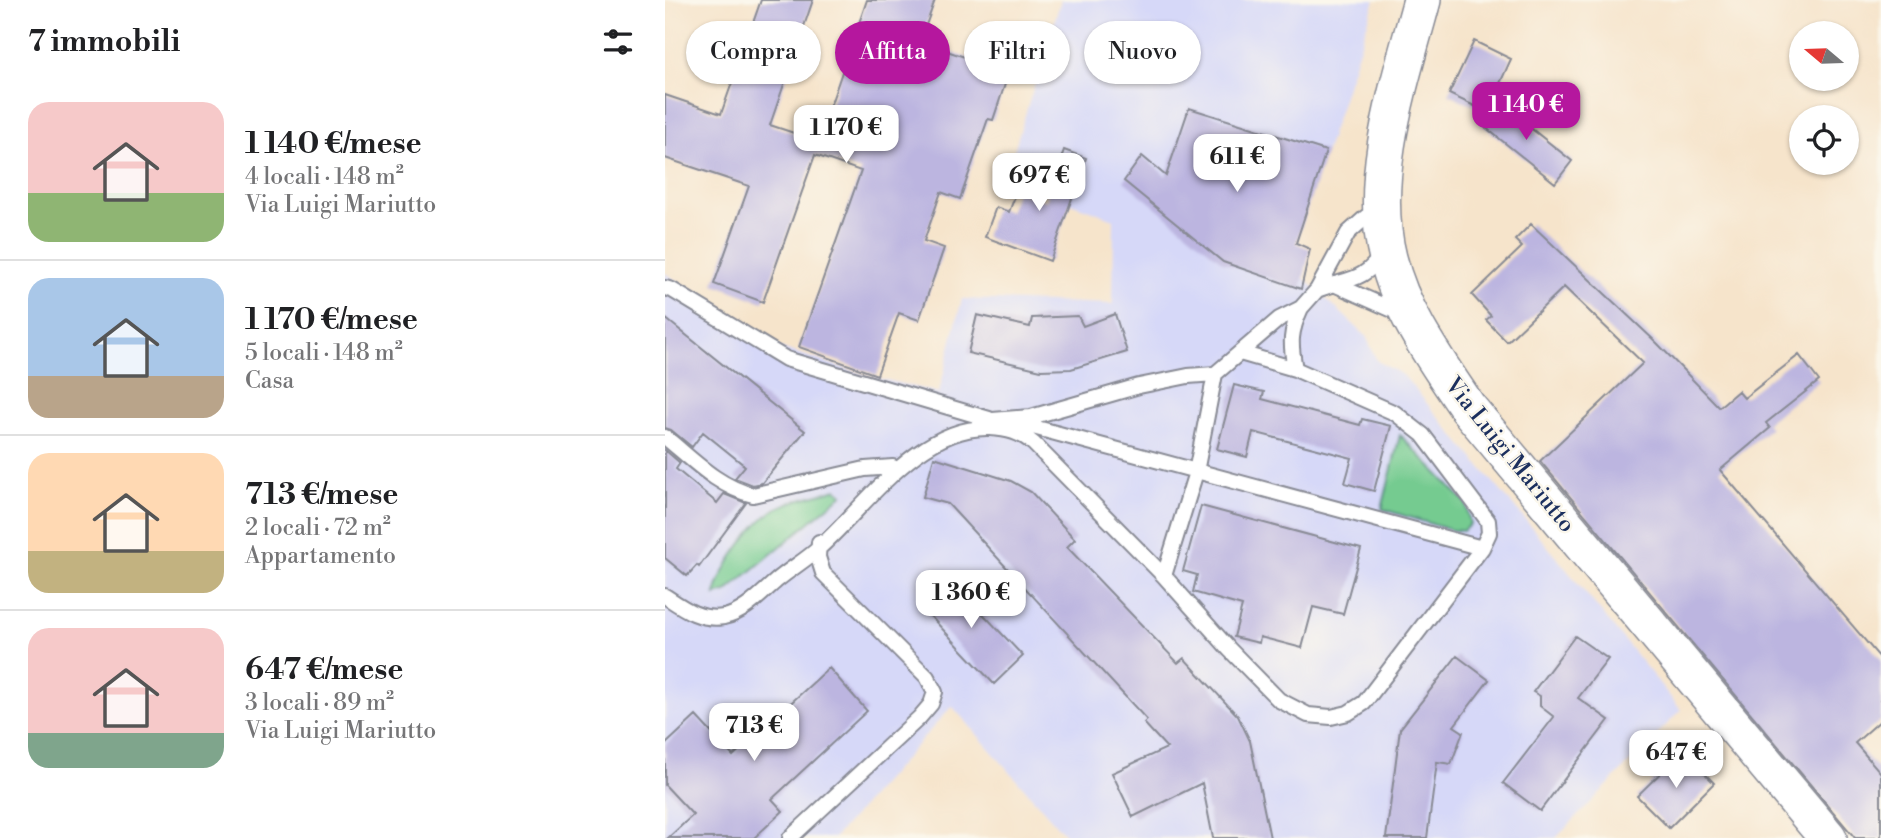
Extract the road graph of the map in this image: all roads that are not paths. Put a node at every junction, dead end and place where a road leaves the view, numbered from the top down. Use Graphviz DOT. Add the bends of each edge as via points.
graph roads {
  1 [pos="1422,0"];
  2 [pos="1384,229"];
  3 [pos="1333,284"];
  4 [pos="665,288"];
  5 [pos="1317,290"];
  6 [pos="1301,308"];
  7 [pos="1412,318"];
  8 [pos="1240,353"];
  9 [pos="1295,369"];
  10 [pos="1215,374"];
  11 [pos="990,419"];
  12 [pos="1005,429"];
  13 [pos="665,437"];
  14 [pos="893,467"];
  15 [pos="1196,472"];
  16 [pos="824,533"];
  17 [pos="1482,548"];
  18 [pos="817,550"];
  19 [pos="798,564"];
  20 [pos="823,573"];
  21 [pos="1164,576"];
  22 [pos="665,596"];
  23 [pos="790,838"];
  24 [pos="1828,838"];
  1 -- 2 [label="main road, Via Luigi Mariutto" via="1383,174"];
  2 -- 3 [label="lane" via="1373,268"];
  2 -- 5 [label="lane" via="1366,216 1348,233"];
  2 -- 7 [label="main road, Via Luigi Mariutto" via="1388,258"];
  3 -- 5 [label="lane"];
  3 -- 7 [label="lane"];
  4 -- 11 [label="lane" via="786,359"];
  5 -- 6 [label="lane"];
  6 -- 8 [label="lane" via="1279,319"];
  6 -- 9 [label="lane" via="1290,341"];
  7 -- 24 [label="main road, Via Luigi Mariutto" via="1468,408"];
  8 -- 9 [label="lane"];
  8 -- 10 [label="lane"];
  9 -- 17 [label="lane" via="1395,413 1423,435 1484,513 1489,533"];
  10 -- 11 [label="lane" via="1139,386 1031,417"];
  10 -- 15 [label="lane"];
  11 -- 14 [label="lane" via="937,433"];
  12 -- 15 [label="lane" via="1029,426"];
  12 -- 18 [label="lane" via="960,432 924,448"];
  12 -- 21 [label="lane" via="1034,444"];
  13 -- 14 [label="lane" via="725,485 753,495 865,469"];
  14 -- 16 [label="lane"];
  15 -- 17 [label="lane"];
  15 -- 21 [label="lane"];
  16 -- 18 [label="lane"];
  16 -- 19 [label="lane"];
  17 -- 21 [label="lane" via="1364,703 1331,717 1308,715 1279,700"];
  18 -- 19 [label="lane"];
  18 -- 20 [label="lane"];
  19 -- 20 [label="lane"];
  19 -- 22 [label="lane" via="742,610 725,617 697,615"];
  20 -- 23 [label="lane" via="927,677 935,692 919,718"];
}
